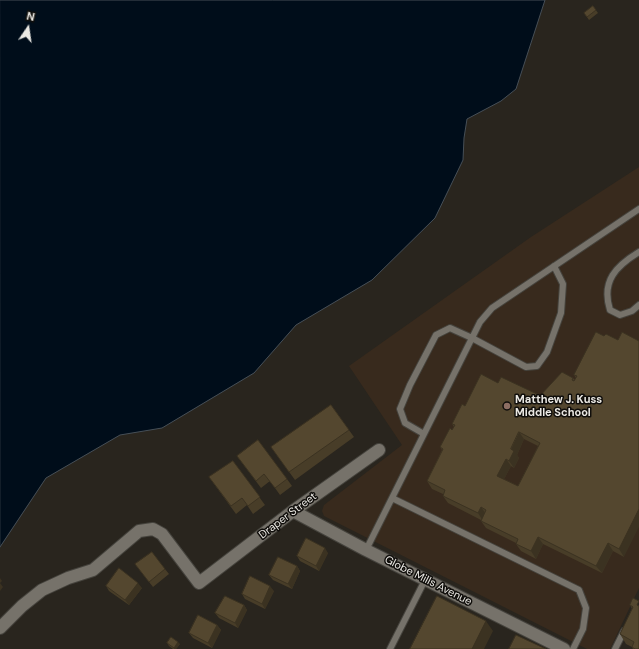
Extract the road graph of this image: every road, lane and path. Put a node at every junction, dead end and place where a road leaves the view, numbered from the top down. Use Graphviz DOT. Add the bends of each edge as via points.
graph roads {
  1 [pos="638,212"];
  2 [pos="639,252"];
  3 [pos="554,266"];
  4 [pos="639,305"];
  5 [pos="472,338"];
  6 [pos="424,434"];
  7 [pos="379,450"];
  8 [pos="392,498"];
  9 [pos="293,511"];
  10 [pos="366,550"];
  11 [pos="425,580"];
  12 [pos="629,622"];
  13 [pos="0,628"];
  14 [pos="390,649"];
  15 [pos="564,649"];
  16 [pos="573,649"];
  17 [pos="615,649"];
  1 -- 3 [label="lane"];
  2 -- 4 [label="lane" via="615,270 607,286 610,310 620,315 632,311"];
  3 -- 5 [label="lane" via="492,308 480,322"];
  3 -- 5 [label="lane" via="563,284 561,313 547,352 537,366 526,367"];
  5 -- 6 [label="lane"];
  5 -- 6 [label="lane" via="450,328 436,335 410,385 400,409 405,423"];
  6 -- 8 [label="lane"];
  7 -- 9 [label="street, Draper Street"];
  8 -- 10 [label="lane"];
  8 -- 16 [label="lane" via="579,590 586,608 583,629"];
  9 -- 10 [label="street, Globe Mills Avenue"];
  9 -- 13 [label="street, Draper Street" via="199,583 162,534 153,529 139,531 93,570 42,590"];
  10 -- 11 [label="street, Globe Mills Avenue"];
  11 -- 14 [label="lane"];
  11 -- 15 [label="street, Globe Mills Avenue"];
  12 -- 17 [label="lane"];
}
